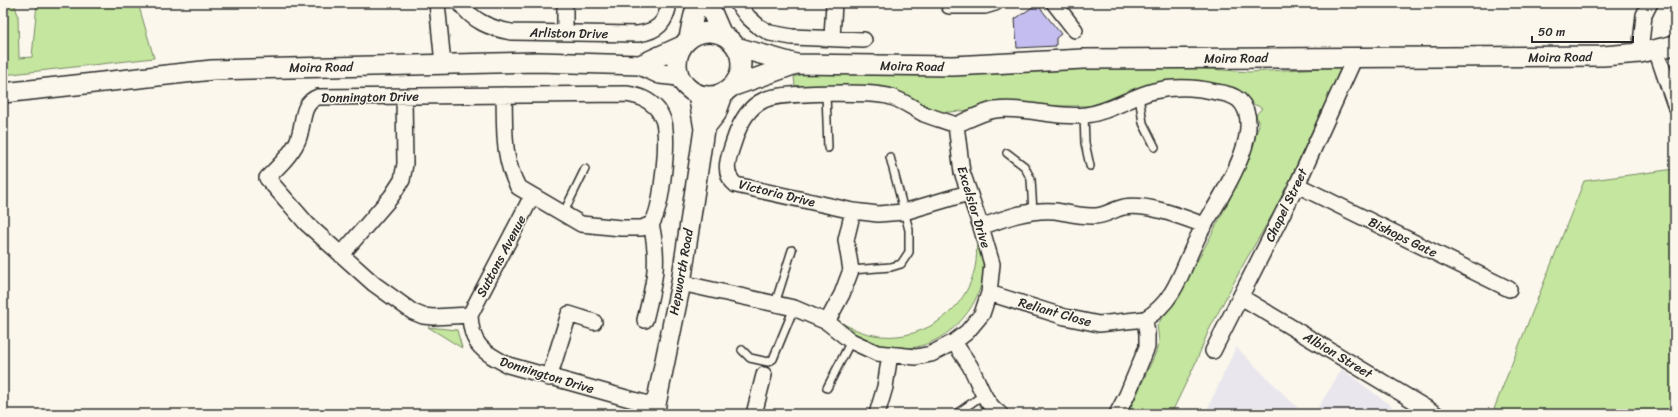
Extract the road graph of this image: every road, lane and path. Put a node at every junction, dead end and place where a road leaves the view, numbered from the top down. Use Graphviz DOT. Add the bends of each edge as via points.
graph roads {
  1 [pos="437,3"];
  2 [pos="460,3"];
  3 [pos="565,3"];
  4 [pos="669,3"];
  5 [pos="698,3"];
  6 [pos="708,3"];
  7 [pos="737,3"];
  8 [pos="834,3"];
  9 [pos="948,3"];
  10 [pos="995,3"];
  11 [pos="1054,3"];
  12 [pos="1650,3"];
  13 [pos="1075,30"];
  14 [pos="565,32"];
  15 [pos="832,38"];
  16 [pos="864,40"];
  17 [pos="729,41"];
  18 [pos="686,43"];
  19 [pos="1675,45"];
  20 [pos="1648,52"];
  21 [pos="1354,56"];
  22 [pos="442,64"];
  23 [pos="796,64"];
  24 [pos="640,65"];
  25 [pos="679,76"];
  26 [pos="727,90"];
  27 [pos="3,93"];
  28 [pos="698,94"];
  29 [pos="826,94"];
  30 [pos="504,95"];
  31 [pos="1139,95"];
  32 [pos="404,96"];
  33 [pos="1675,105"];
  34 [pos="1084,115"];
  35 [pos="956,125"];
  36 [pos="704,129"];
  37 [pos="828,148"];
  38 [pos="1155,148"];
  39 [pos="1007,153"];
  40 [pos="890,158"];
  41 [pos="1090,166"];
  42 [pos="585,169"];
  43 [pos="1297,186"];
  44 [pos="968,193"];
  45 [pos="532,196"];
  46 [pos="853,211"];
  47 [pos="904,212"];
  48 [pos="1033,212"];
  49 [pos="563,214"];
  50 [pos="651,224"];
  51 [pos="1204,225"];
  52 [pos="981,227"];
  53 [pos="792,250"];
  54 [pos="342,255"];
  55 [pos="851,270"];
  56 [pos="681,283"];
  57 [pos="1509,289"];
  58 [pos="989,293"];
  59 [pos="1240,297"];
  60 [pos="774,304"];
  61 [pos="794,308"];
  62 [pos="470,315"];
  63 [pos="1145,319"];
  64 [pos="645,320"];
  65 [pos="594,322"];
  66 [pos="827,322"];
  67 [pos="851,341"];
  68 [pos="954,342"];
  69 [pos="742,350"];
  70 [pos="1213,351"];
  71 [pos="890,354"];
  72 [pos="764,375"];
  73 [pos="548,378"];
  74 [pos="827,388"];
  75 [pos="983,395"];
  76 [pos="654,410"];
  77 [pos="754,414"];
  78 [pos="877,414"];
  79 [pos="956,414"];
  80 [pos="1000,414"];
  81 [pos="1117,414"];
  82 [pos="1436,414"];
  1 -- 22 [label="street"];
  2 -- 14 [label="street, Arliston Drive" via="480,23 501,30"];
  3 -- 14 [label="street"];
  4 -- 14 [label="street, Arliston Drive" via="663,21 657,29 648,32"];
  5 -- 18 [label="street" via="695,6"];
  6 -- 17 [label="street"];
  7 -- 15 [label="street" via="748,17 770,33 792,37"];
  8 -- 15 [label="street"];
  9 -- 10 [label="street" via="949,6 985,6"];
  11 -- 13 [label="street"];
  12 -- 20 [label="street" via="1644,15"];
  15 -- 16 [label="street"];
  17 -- 18 [label="street" via="704,33 696,35"];
  17 -- 23 [label="street, Moira Road"];
  17 -- 26 [label="street" via="741,64 740,72"];
  18 -- 24 [label="street, Moira Road"];
  18 -- 25 [label="street" via="678,55"];
  19 -- 20 [label="street, Moira Road"];
  20 -- 21 [label="street, Moira Road" via="1546,57"];
  20 -- 33 [label="street"];
  21 -- 23 [label="street, Moira Road" via="1083,58 953,66"];
  21 -- 43 [label="street, Chapel Street"];
  22 -- 24 [label="street, Moira Road" via="538,62"];
  22 -- 27 [label="street, Moira Road" via="212,70"];
  23 -- 26 [label="street, Moira Road"];
  24 -- 25 [label="street, Moira Road" via="660,74"];
  25 -- 28 [label="street" via="690,90"];
  26 -- 28 [label="street" via="716,95"];
  26 -- 36 [label="street, Hepworth Road" via="716,114"];
  28 -- 36 [label="street, Hepworth Road"];
  29 -- 35 [label="street, Victoria Drive" via="875,94 890,97"];
  29 -- 37 [label="lane"];
  29 -- 46 [label="street, Victoria Drive" via="783,96 764,100 757,105 739,126 726,163 728,174 736,185"];
  30 -- 32 [label="street, Donnington Drive"];
  30 -- 45 [label="street" via="506,158 518,187"];
  30 -- 50 [label="street, Donnington Drive" via="626,94 642,97 652,104 663,120 665,130 660,200 655,220"];
  31 -- 34 [label="street" via="1109,109"];
  31 -- 38 [label="lane" via="1143,123"];
  31 -- 51 [label="street" via="1172,88 1201,88 1228,94 1239,100 1243,107 1248,127 1241,157"];
  32 -- 54 [label="street" via="406,164 402,180 391,197"];
  32 -- 54 [label="street, Donnington Drive" via="324,95 313,99 304,110 297,141 267,178 307,224"];
  34 -- 35 [label="street" via="995,110"];
  34 -- 41 [label="lane" via="1085,143"];
  35 -- 44 [label="street, Excelsior Drive" via="962,172"];
  36 -- 56 [label="street, Hepworth Road"];
  39 -- 48 [label="lane" via="1024,166 1031,179"];
  40 -- 47 [label="lane"];
  42 -- 49 [label="lane"];
  43 -- 57 [label="street, Bishops Gate"];
  43 -- 59 [label="street, Chapel Street"];
  44 -- 47 [label="street, Victoria Drive"];
  44 -- 52 [label="street, Excelsior Drive"];
  45 -- 49 [label="street"];
  45 -- 62 [label="street, Suttons Avenue"];
  46 -- 47 [label="street, Victoria Drive" via="878,214"];
  46 -- 55 [label="street" via="846,240"];
  47 -- 55 [label="lane" via="910,244 909,252 901,264"];
  48 -- 51 [label="street" via="1055,211 1094,216 1131,207 1162,211"];
  48 -- 52 [label="street"];
  49 -- 50 [label="street" via="581,224 595,226 642,228"];
  50 -- 64 [label="street" via="656,258 655,278"];
  51 -- 63 [label="street" via="1165,304"];
  52 -- 58 [label="street, Excelsior Drive" via="992,264"];
  53 -- 60 [label="lane"];
  54 -- 62 [label="street, Donnington Drive" via="374,284 413,312 433,317"];
  55 -- 66 [label="street"];
  56 -- 60 [label="street, Excelsior Drive"];
  56 -- 76 [label="street, Hepworth Road"];
  58 -- 63 [label="street, Reliant Close" via="1065,317 1099,324"];
  58 -- 68 [label="street, Excelsior Drive" via="982,314 967,332"];
  59 -- 70 [label="street, Chapel Street"];
  59 -- 82 [label="street, Albion Street"];
  60 -- 61 [label="street, Excelsior Drive"];
  61 -- 66 [label="street, Excelsior Drive"];
  61 -- 69 [label="lane" via="773,359 768,362 750,358"];
  62 -- 73 [label="street, Donnington Drive" via="473,336 486,354 508,365"];
  63 -- 81 [label="street" via="1147,347"];
  65 -- 73 [label="street" via="569,314"];
  66 -- 67 [label="street, Excelsior Drive"];
  67 -- 71 [label="street, Excelsior Drive" via="877,353"];
  67 -- 74 [label="lane"];
  68 -- 71 [label="street, Excelsior Drive" via="931,354 916,357"];
  68 -- 75 [label="street" via="970,367"];
  71 -- 78 [label="street" via="885,388"];
  72 -- 77 [label="street"];
  73 -- 76 [label="street, Donnington Drive"];
  75 -- 79 [label="lane"];
  75 -- 80 [label="street"];
}
